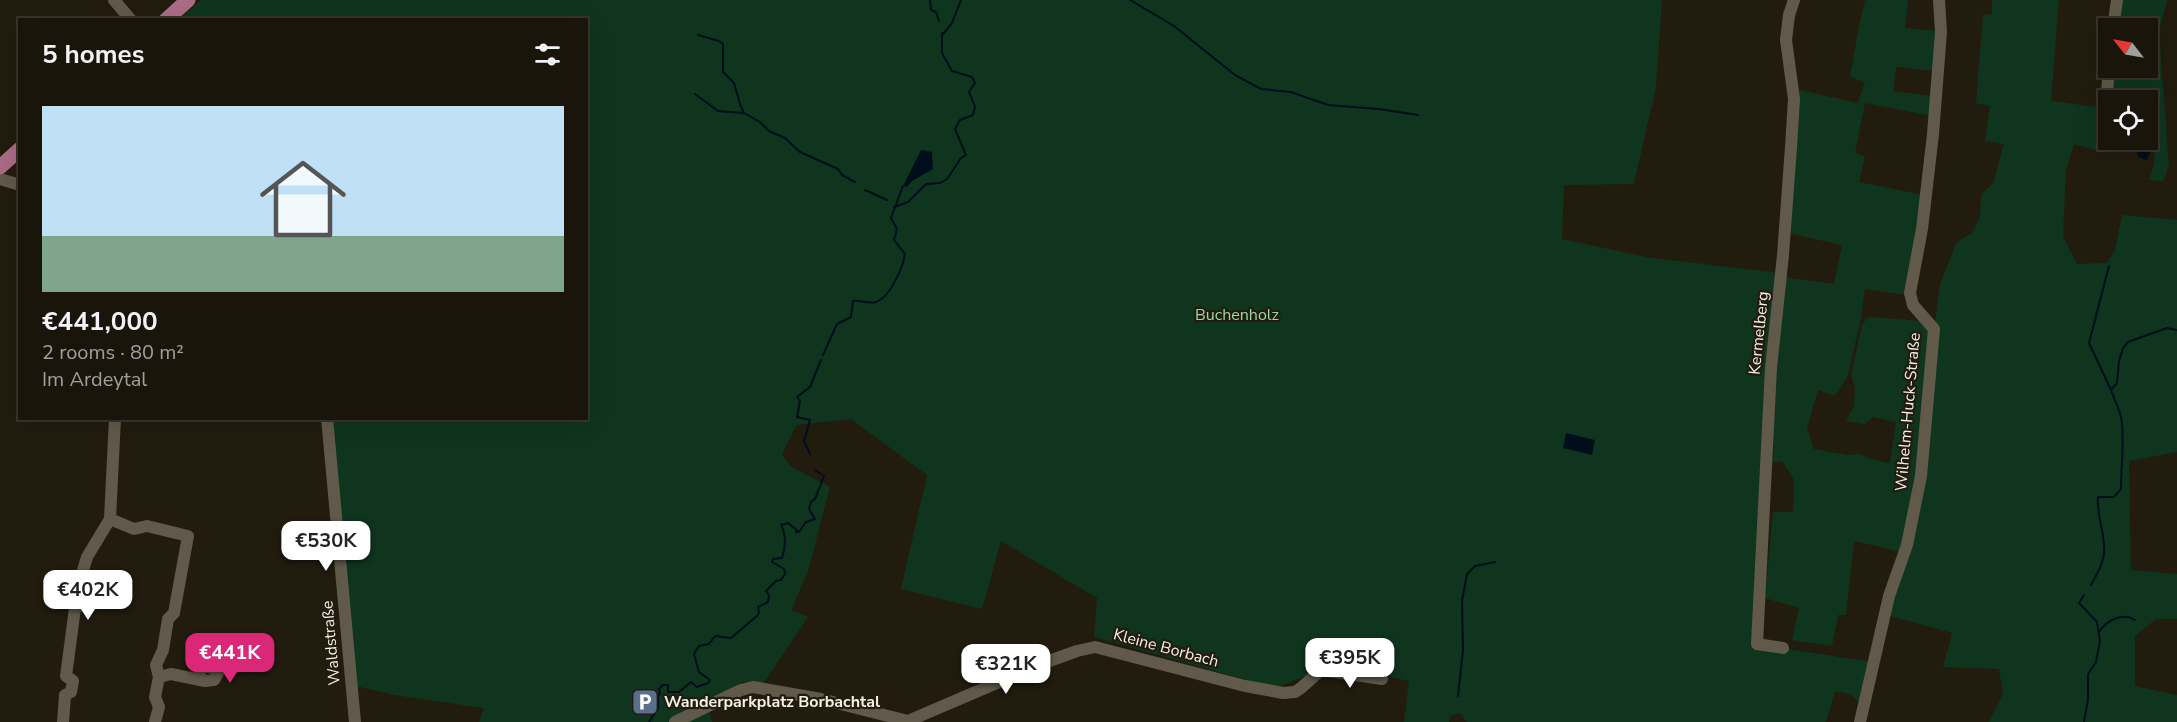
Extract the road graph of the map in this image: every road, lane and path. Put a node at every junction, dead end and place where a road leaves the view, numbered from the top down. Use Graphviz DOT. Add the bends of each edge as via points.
graph roads {
  1 [pos="114,0"];
  2 [pos="188,0"];
  3 [pos="1794,0"];
  4 [pos="1939,0"];
  5 [pos="2117,0"];
  6 [pos="129,18"];
  7 [pos="168,18"];
  8 [pos="2114,18"];
  9 [pos="18,151"];
  10 [pos="0,167"];
  11 [pos="0,180"];
  12 [pos="18,184"];
  13 [pos="115,420"];
  14 [pos="327,420"];
  15 [pos="110,519"];
  16 [pos="1784,648"];
  17 [pos="159,677"];
  18 [pos="198,679"];
  19 [pos="1382,679"];
  20 [pos="63,722"];
  21 [pos="155,722"];
  22 [pos="355,722"];
  23 [pos="675,722"];
  24 [pos="909,722"];
  25 [pos="1860,722"];
  1 -- 6 [label="street"];
  2 -- 7 [label="main road"];
  3 -- 16 [label="street, Kermelberg" via="1786,40 1794,99 1771,368 1757,644"];
  4 -- 25 [label="street, Wilhelm-Huck-Straße" via="1941,32 1933,134 1910,293 1913,305 1934,329 1921,476 1907,545 1889,596"];
  5 -- 8 [label="street"];
  9 -- 10 [label="main road"];
  11 -- 12 [label="street"];
  13 -- 15 [label="street"];
  14 -- 22 [label="street, Waldstraße"];
  15 -- 17 [label="street" via="134,529 147,526 188,536 174,613 168,619 164,650 156,664"];
  15 -- 20 [label="street" via="87,557 79,584 85,597 83,604 75,608 66,676 73,681 71,692 65,695"];
  17 -- 18 [label="street" via="171,674"];
  17 -- 21 [label="street"];
  19 -- 24 [label="street, Kleine Borbach" via="1321,670 1302,688 1283,693 1095,647 1041,664"];
  23 -- 24 [label="street, Kleine Borbach" via="753,687"];
}
